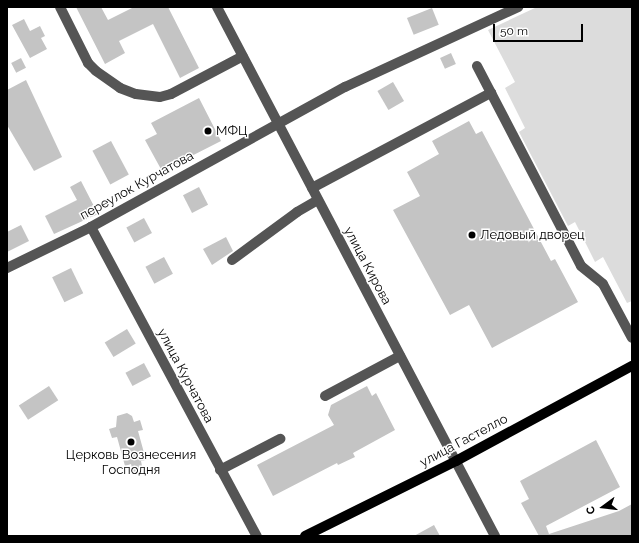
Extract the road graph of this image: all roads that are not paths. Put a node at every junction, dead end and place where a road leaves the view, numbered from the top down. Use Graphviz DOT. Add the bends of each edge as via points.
graph roads {
  1 [pos="60,7"];
  2 [pos="217,7"];
  3 [pos="518,7"];
  4 [pos="243,56"];
  5 [pos="477,66"];
  6 [pos="491,93"];
  7 [pos="278,124"];
  8 [pos="312,188"];
  9 [pos="318,200"];
  10 [pos="91,227"];
  11 [pos="232,260"];
  12 [pos="7,268"];
  13 [pos="632,338"];
  14 [pos="400,356"];
  15 [pos="632,366"];
  16 [pos="325,396"];
  17 [pos="280,438"];
  18 [pos="456,461"];
  19 [pos="220,470"];
  20 [pos="257,536"];
  21 [pos="305,536"];
  22 [pos="495,536"];
  1 -- 4 [label="street" via="88,63 120,88 136,94 171,94"];
  2 -- 4 [label="street, улица Кирова"];
  3 -- 7 [label="street, переулок Курчатова" via="345,87"];
  4 -- 7 [label="street, улица Кирова"];
  5 -- 6 [label="street"];
  6 -- 8 [label="street"];
  6 -- 13 [label="street" via="580,266 603,284"];
  7 -- 8 [label="street, улица Кирова"];
  7 -- 10 [label="street, переулок Курчатова"];
  8 -- 9 [label="street, улица Кирова"];
  9 -- 11 [label="street" via="297,212"];
  9 -- 14 [label="street, улица Кирова"];
  10 -- 12 [label="street, переулок Курчатова"];
  10 -- 19 [label="street, улица Курчатова"];
  14 -- 16 [label="street"];
  14 -- 18 [label="street, улица Кирова"];
  15 -- 18 [label="main road, улица Гастелло"];
  17 -- 19 [label="street"];
  18 -- 21 [label="main road, улица Гастелло"];
  18 -- 22 [label="street, улица Кирова"];
  19 -- 20 [label="street, улица Курчатова"];
}
